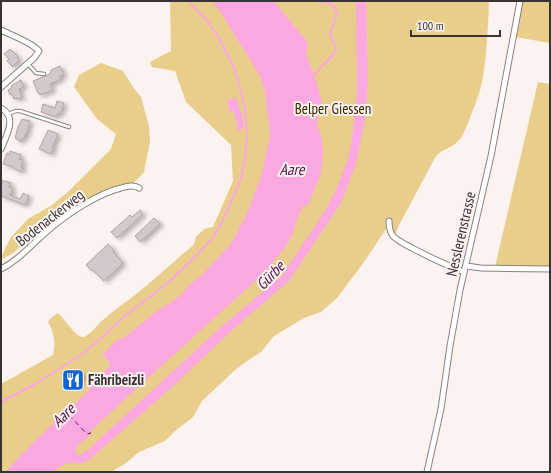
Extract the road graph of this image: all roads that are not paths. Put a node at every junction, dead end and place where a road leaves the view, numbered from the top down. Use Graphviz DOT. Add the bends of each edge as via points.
graph roads {
  1 [pos="520,1"];
  2 [pos="1,30"];
  3 [pos="27,63"];
  4 [pos="44,74"];
  5 [pos="1,87"];
  6 [pos="1,108"];
  7 [pos="8,114"];
  8 [pos="69,127"];
  9 [pos="1,149"];
  10 [pos="139,188"];
  11 [pos="389,221"];
  12 [pos="466,266"];
  13 [pos="1,269"];
  14 [pos="550,269"];
  15 [pos="464,272"];
  16 [pos="427,472"];
  1 -- 12 [label="street, Nesslerenstrasse" via="491,156"];
  2 -- 3 [label="street" via="42,50"];
  3 -- 4 [label="lane" via="36,73"];
  3 -- 5 [label="street"];
  6 -- 7 [label="street"];
  7 -- 8 [label="lane" via="20,110"];
  7 -- 9 [label="street" via="10,123"];
  10 -- 13 [label="street, Bodenackerweg" via="128,186 94,198 76,209 22,255"];
  11 -- 15 [label="street" via="391,233 396,238 421,253"];
  12 -- 14 [label="street"];
  12 -- 15 [label="street, Nesslerenstrasse"];
  15 -- 16 [label="street, Nesslerenstrasse" via="441,409"];
}
